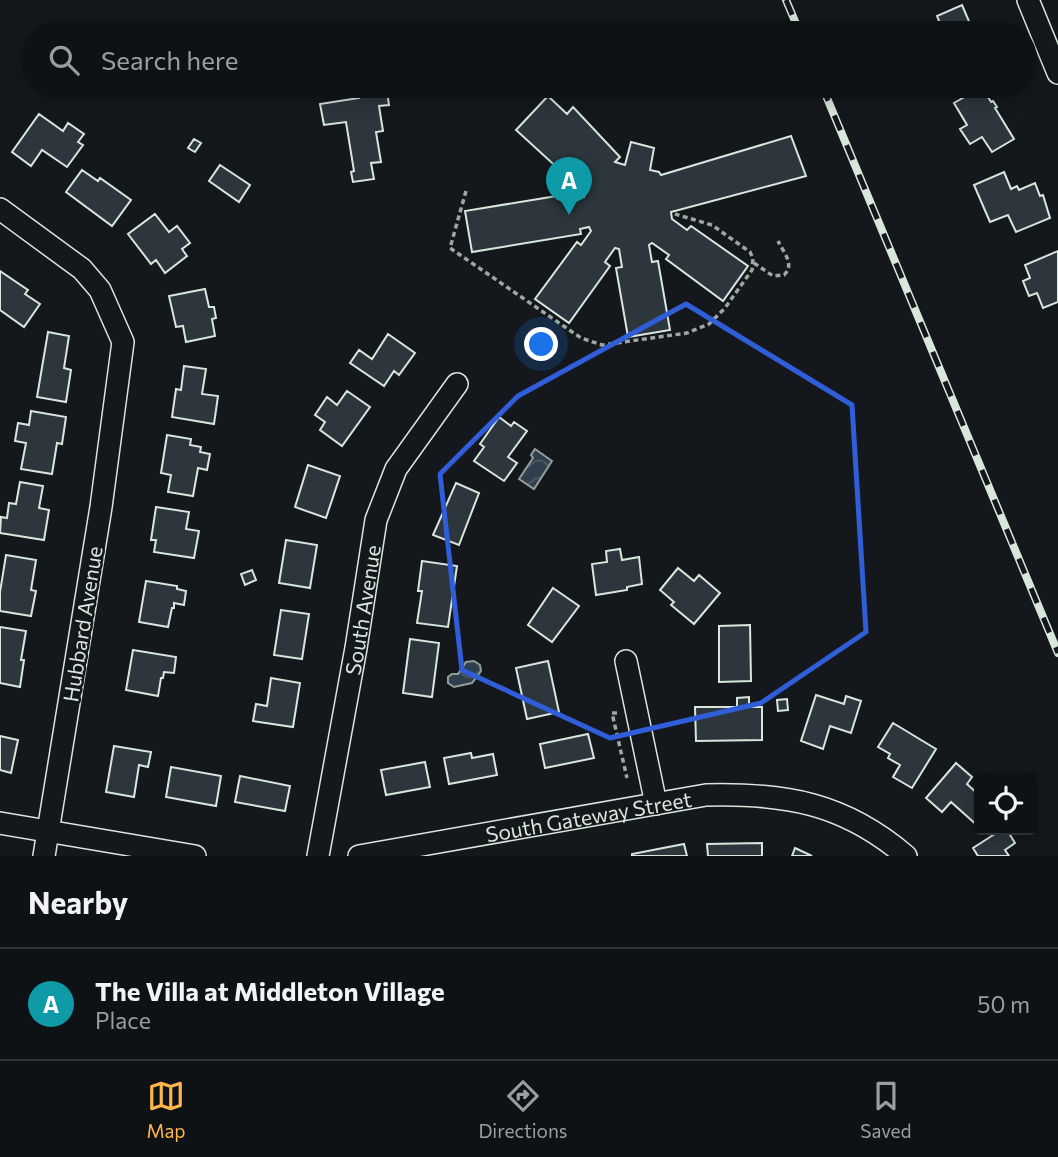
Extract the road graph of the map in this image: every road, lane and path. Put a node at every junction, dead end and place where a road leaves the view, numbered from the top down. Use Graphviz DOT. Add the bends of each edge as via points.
graph roads {
  1 [pos="1028,0"];
  2 [pos="1037,21"];
  3 [pos="1037,21"];
  4 [pos="1057,68"];
  5 [pos="466,191"];
  6 [pos="0,209"];
  7 [pos="676,214"];
  8 [pos="778,241"];
  9 [pos="754,262"];
  10 [pos="457,384"];
  11 [pos="626,661"];
  12 [pos="656,804"];
  13 [pos="0,823"];
  14 [pos="48,832"];
  15 [pos="44,856"];
  16 [pos="195,856"];
  17 [pos="318,856"];
  18 [pos="359,856"];
  19 [pos="906,856"];
  1 -- 2 [label="street"];
  3 -- 4 [label="street"];
  5 -- 9 [label="path" via="450,248 591,343 612,345 687,333 709,324 725,308"];
  6 -- 14 [label="street, Hubbard Avenue" via="65,255 100,290 123,342"];
  7 -- 9 [label="path" via="712,225 751,252"];
  8 -- 9 [label="path" via="790,263 788,272 773,276"];
  10 -- 17 [label="street, South Avenue" via="396,469 376,520"];
  11 -- 12 [label="street"];
  12 -- 18 [label="street, South Gateway Street"];
  12 -- 19 [label="street, South Gateway Street" via="706,795 783,797 818,806 871,830"];
  13 -- 14 [label="street"];
  14 -- 15 [label="street, Hubbard Avenue"];
  14 -- 16 [label="street"];
}
